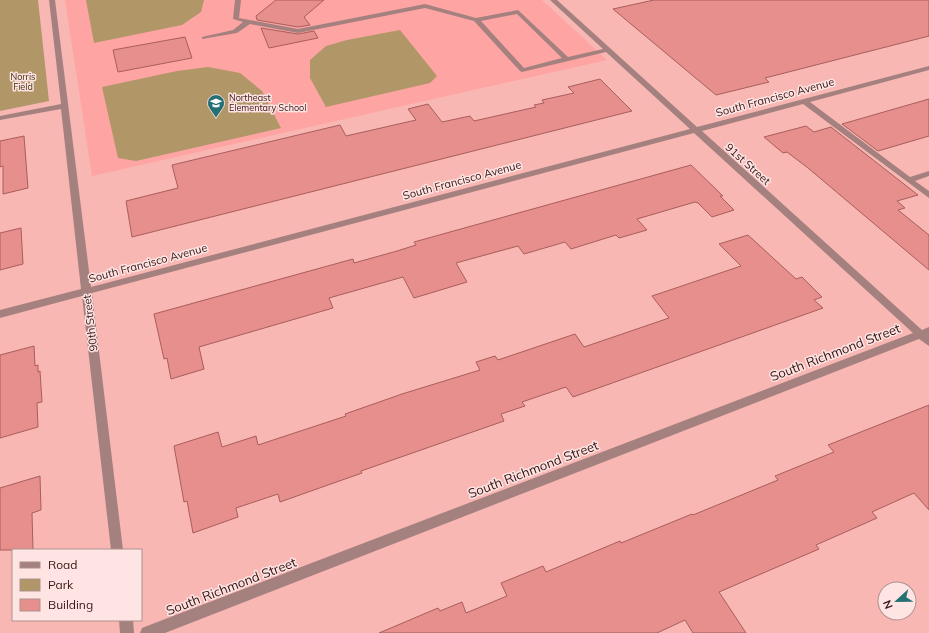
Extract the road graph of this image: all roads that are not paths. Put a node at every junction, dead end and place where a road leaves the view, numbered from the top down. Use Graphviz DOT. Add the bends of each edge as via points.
graph roads {
  1 [pos="52,0"];
  2 [pos="238,0"];
  3 [pos="556,0"];
  4 [pos="476,20"];
  5 [pos="249,21"];
  6 [pos="204,38"];
  7 [pos="608,50"];
  8 [pos="568,60"];
  9 [pos="929,68"];
  10 [pos="804,101"];
  11 [pos="64,106"];
  12 [pos="0,118"];
  13 [pos="694,130"];
  14 [pos="929,173"];
  15 [pos="908,180"];
  16 [pos="929,195"];
  17 [pos="86,291"];
  18 [pos="0,314"];
  19 [pos="926,336"];
  20 [pos="117,549"];
  21 [pos="126,621"];
  22 [pos="128,633"];
  23 [pos="147,633"];
  1 -- 11 [label="street, 90th Street"];
  2 -- 5 [label="street" via="236,19"];
  3 -- 7 [label="street, 91st Street"];
  4 -- 5 [label="street" via="425,6 298,31"];
  4 -- 8 [label="street" via="518,12"];
  4 -- 8 [label="street" via="522,70"];
  5 -- 6 [label="street" via="235,32"];
  7 -- 8 [label="street"];
  7 -- 13 [label="street, 91st Street"];
  9 -- 10 [label="street, South Francisco Avenue"];
  10 -- 13 [label="street, South Francisco Avenue"];
  10 -- 15 [label="street"];
  11 -- 12 [label="street"];
  11 -- 17 [label="street, 90th Street"];
  13 -- 17 [label="street, South Francisco Avenue"];
  13 -- 19 [label="street, 91st Street"];
  14 -- 15 [label="street"];
  15 -- 16 [label="street"];
  17 -- 18 [label="street, South Francisco Avenue"];
  17 -- 20 [label="street, 90th Street"];
  19 -- 23 [label="street, South Richmond Street"];
  21 -- 22 [label="street"];
}
